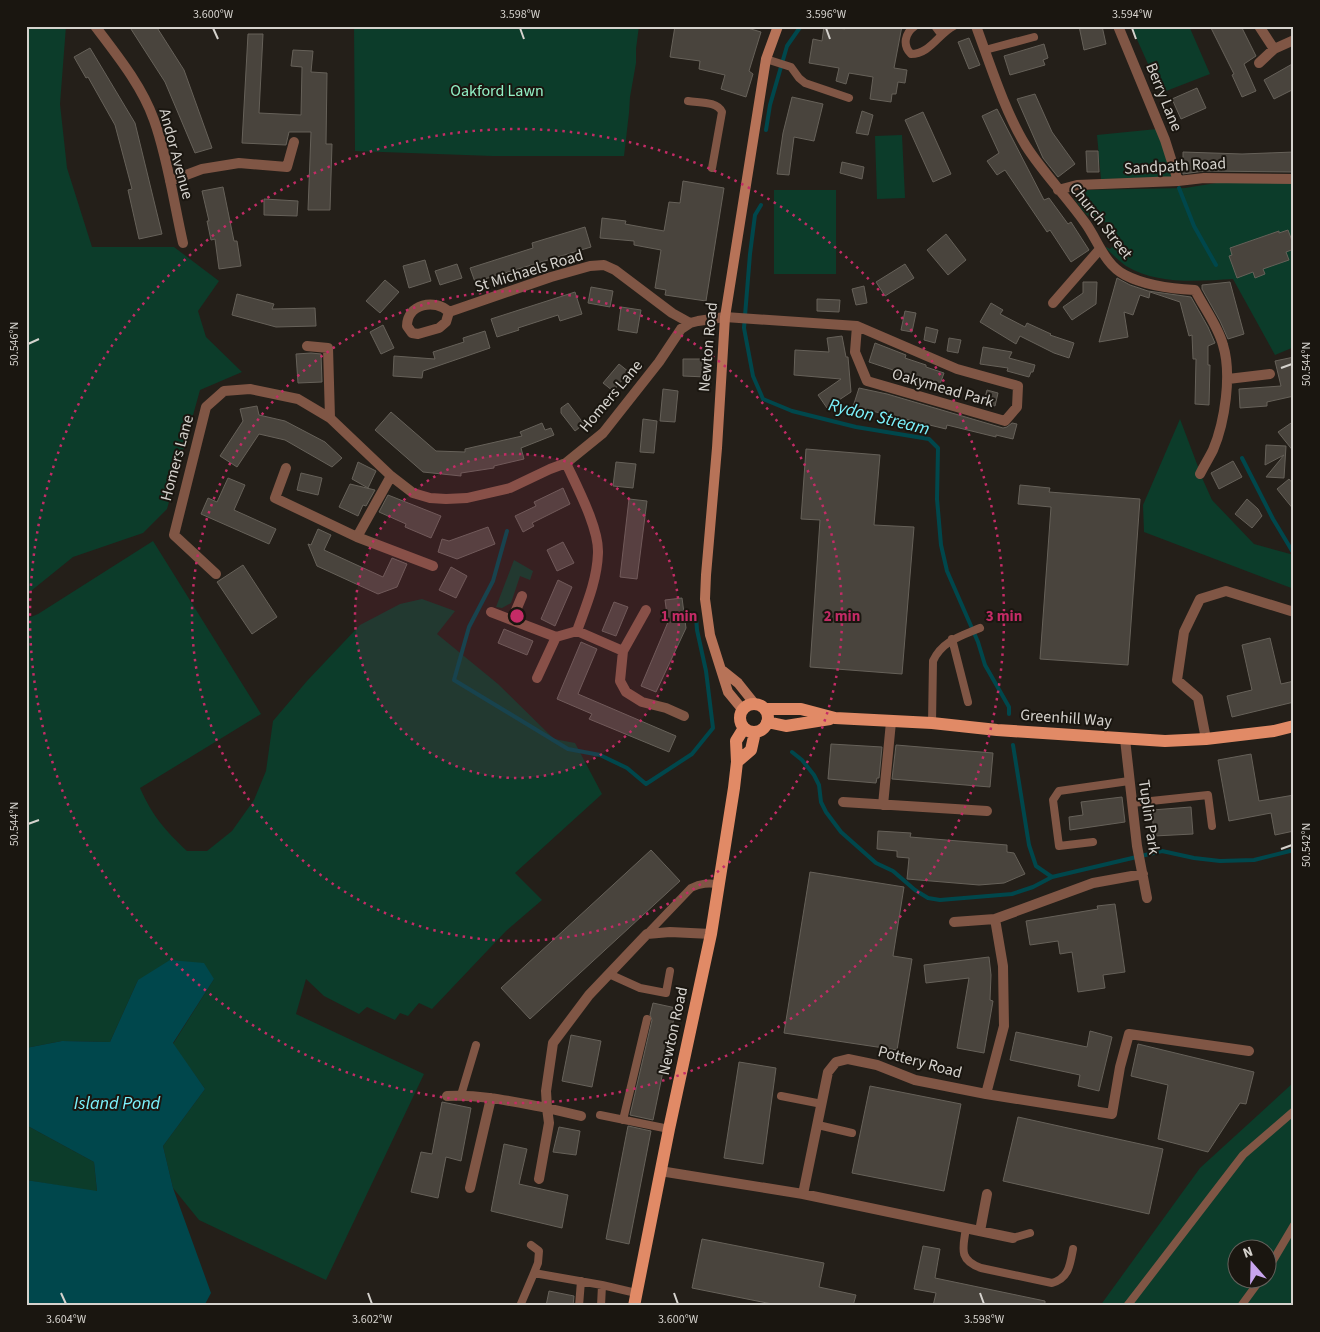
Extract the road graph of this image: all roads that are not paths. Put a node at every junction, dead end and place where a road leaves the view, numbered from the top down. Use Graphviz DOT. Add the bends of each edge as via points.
graph roads {
  1 [pos="95,26"];
  2 [pos="778,26"];
  3 [pos="915,26"];
  4 [pos="935,26"];
  5 [pos="954,26"];
  6 [pos="976,26"];
  7 [pos="1118,26"];
  8 [pos="1258,26"];
  9 [pos="941,34"];
  10 [pos="1034,37"];
  11 [pos="1294,40"];
  12 [pos="1274,49"];
  13 [pos="985,50"];
  14 [pos="766,59"];
  15 [pos="1259,63"];
  16 [pos="849,98"];
  17 [pos="688,101"];
  18 [pos="294,142"];
  19 [pos="712,168"];
  20 [pos="1294,179"];
  21 [pos="170,181"];
  22 [pos="1178,181"];
  23 [pos="1058,190"];
  24 [pos="184,243"];
  25 [pos="1100,249"];
  26 [pos="1053,303"];
  27 [pos="449,312"];
  28 [pos="726,317"];
  29 [pos="690,323"];
  30 [pos="857,326"];
  31 [pos="307,346"];
  32 [pos="1270,374"];
  33 [pos="1228,379"];
  34 [pos="330,418"];
  35 [pos="566,463"];
  36 [pos="286,468"];
  37 [pos="1200,474"];
  38 [pos="391,476"];
  39 [pos="357,537"];
  40 [pos="433,566"];
  41 [pos="216,574"];
  42 [pos="522,596"];
  43 [pos="646,610"];
  44 [pos="491,612"];
  45 [pos="1294,612"];
  46 [pos="512,620"];
  47 [pos="980,628"];
  48 [pos="577,631"];
  49 [pos="556,637"];
  50 [pos="952,639"];
  51 [pos="623,651"];
  52 [pos="537,678"];
  53 [pos="968,702"];
  54 [pos="757,711"];
  55 [pos="684,716"];
  56 [pos="891,722"];
  57 [pos="932,723"];
  58 [pos="1294,726"];
  59 [pos="749,730"];
  60 [pos="1125,739"];
  61 [pos="1206,739"];
  62 [pos="1129,780"];
  63 [pos="843,802"];
  64 [pos="1132,803"];
  65 [pos="883,805"];
  66 [pos="986,811"];
  67 [pos="1212,826"];
  68 [pos="1093,842"];
  69 [pos="1143,874"];
  70 [pos="719,884"];
  71 [pos="1148,898"];
  72 [pos="995,919"];
  73 [pos="954,922"];
  74 [pos="647,934"];
  75 [pos="711,934"];
  76 [pos="670,971"];
  77 [pos="609,974"];
  78 [pos="647,1019"];
  79 [pos="476,1045"];
  80 [pos="1250,1051"];
  81 [pos="986,1094"];
  82 [pos="461,1095"];
  83 [pos="448,1096"];
  84 [pos="781,1096"];
  85 [pos="491,1098"];
  86 [pos="822,1104"];
  87 [pos="547,1108"];
  88 [pos="1294,1111"];
  89 [pos="600,1115"];
  90 [pos="581,1116"];
  91 [pos="624,1120"];
  92 [pos="818,1125"];
  93 [pos="668,1129"];
  94 [pos="852,1133"];
  95 [pos="660,1171"];
  96 [pos="539,1179"];
  97 [pos="470,1188"];
  98 [pos="803,1194"];
  99 [pos="987,1194"];
  100 [pos="1294,1225"];
  101 [pos="966,1228"];
  102 [pos="980,1231"];
  103 [pos="1030,1233"];
  104 [pos="1014,1238"];
  105 [pos="531,1245"];
  106 [pos="1073,1249"];
  107 [pos="1278,1252"];
  108 [pos="534,1273"];
  109 [pos="581,1281"];
  110 [pos="602,1285"];
  111 [pos="1253,1290"];
  112 [pos="636,1293"];
  113 [pos="520,1306"];
  114 [pos="579,1306"];
  115 [pos="601,1306"];
  116 [pos="634,1306"];
  117 [pos="1127,1306"];
  118 [pos="1241,1306"];
  1 -- 21 [label="street, Andor Avenue" via="140,91 154,120"];
  2 -- 14 [label="main road, Newton Road"];
  3 -- 9 [label="lane" via="906,37 906,48 911,54 926,49"];
  4 -- 9 [label="lane"];
  5 -- 9 [label="lane"];
  6 -- 13 [label="street, Church Street"];
  7 -- 22 [label="street, Berry Lane" via="1165,140"];
  8 -- 12 [label="street"];
  10 -- 13 [label="lane"];
  11 -- 12 [label="street"];
  12 -- 15 [label="street"];
  13 -- 23 [label="street, Church Street" via="1017,128"];
  14 -- 16 [label="lane" via="791,67 805,83"];
  14 -- 28 [label="main road, Newton Road"];
  17 -- 19 [label="lane" via="715,105 722,112"];
  18 -- 21 [label="street" via="287,167 239,163 202,169"];
  20 -- 22 [label="street, Sandpath Road" via="1204,178"];
  21 -- 24 [label="street, Andor Avenue"];
  22 -- 23 [label="street, Sandpath Road" via="1077,185"];
  23 -- 25 [label="street, Church Street" via="1088,226"];
  25 -- 26 [label="street"];
  25 -- 33 [label="street, Church Street" via="1124,274 1158,286 1195,290 1223,345"];
  27 -- 29 [label="street, St Michaels Road" via="551,277 604,265"];
  28 -- 29 [label="street"];
  28 -- 30 [label="street, Oakymead Park"];
  28 -- 54 [label="main road, Newton Road" via="706,599 710,635 728,692"];
  29 -- 35 [label="street, Homers Lane" via="681,329 603,433"];
  30 -- 30 [label="street, Oakymead Park" via="855,352 868,381 1005,421 1017,407 1018,386 958,368"];
  31 -- 34 [label="street" via="328,348"];
  32 -- 33 [label="street"];
  33 -- 37 [label="street, Church Street" via="1220,430"];
  34 -- 38 [label="street, Homers Lane"];
  34 -- 41 [label="street, Homers Lane" via="298,399 250,389 224,392 206,407 174,535"];
  35 -- 38 [label="street, Homers Lane" via="510,488 467,498 430,498 413,493"];
  35 -- 48 [label="street" via="592,519 598,552 592,590"];
  36 -- 39 [label="street" via="275,498"];
  38 -- 39 [label="street"];
  39 -- 40 [label="street"];
  42 -- 46 [label="street"];
  43 -- 51 [label="street"];
  44 -- 46 [label="street"];
  45 -- 61 [label="street" via="1226,590 1200,599 1184,632 1178,680 1198,698"];
  46 -- 49 [label="street"];
  47 -- 50 [label="lane"];
  48 -- 49 [label="street"];
  48 -- 51 [label="street"];
  49 -- 52 [label="street"];
  50 -- 53 [label="lane"];
  50 -- 57 [label="lane" via="933,661"];
  51 -- 55 [label="street" via="620,681 626,692 642,702"];
  54 -- 56 [label="main road, Greenhill Way" via="786,726 835,718"];
  54 -- 59 [label="main road" via="762,729"];
  54 -- 59 [label="main road" via="739,717"];
  56 -- 57 [label="main road, Greenhill Way"];
  56 -- 65 [label="street"];
  57 -- 60 [label="main road, Greenhill Way"];
  58 -- 61 [label="main road, Greenhill Way"];
  59 -- 70 [label="main road, Newton Road" via="751,750 737,762"];
  60 -- 61 [label="main road, Greenhill Way"];
  60 -- 62 [label="street, Tuplin Park"];
  62 -- 64 [label="street, Tuplin Park"];
  62 -- 68 [label="lane" via="1060,791 1053,800 1059,846"];
  63 -- 65 [label="street"];
  64 -- 67 [label="lane" via="1208,795"];
  64 -- 69 [label="street, Tuplin Park"];
  65 -- 66 [label="street"];
  69 -- 71 [label="street, Tuplin Park"];
  69 -- 72 [label="street" via="1093,883"];
  70 -- 74 [label="lane" via="698,884 691,888"];
  70 -- 75 [label="main road, Newton Road"];
  72 -- 73 [label="street"];
  72 -- 81 [label="street" via="1003,966 1004,1026"];
  74 -- 75 [label="street"];
  74 -- 77 [label="street"];
  75 -- 93 [label="main road, Newton Road"];
  76 -- 77 [label="lane" via="666,992 640,988"];
  77 -- 87 [label="street" via="553,1043 546,1091"];
  78 -- 91 [label="lane"];
  79 -- 82 [label="lane"];
  80 -- 81 [label="street, Pottery Road" via="1129,1034 1112,1114"];
  81 -- 86 [label="street, Pottery Road" via="915,1080 877,1065 848,1059 836,1062 828,1072"];
  82 -- 83 [label="street"];
  82 -- 85 [label="street"];
  84 -- 86 [label="lane"];
  85 -- 87 [label="street"];
  85 -- 97 [label="street"];
  86 -- 92 [label="street, Pottery Road"];
  87 -- 90 [label="street"];
  87 -- 96 [label="street" via="549,1123"];
  88 -- 117 [label="lane" via="1243,1155"];
  89 -- 91 [label="lane"];
  91 -- 93 [label="lane"];
  92 -- 94 [label="lane"];
  92 -- 98 [label="street, Pottery Road"];
  93 -- 95 [label="main road, Newton Road"];
  95 -- 98 [label="street"];
  95 -- 112 [label="main road, Newton Road"];
  98 -- 101 [label="street"];
  99 -- 102 [label="street"];
  100 -- 107 [label="lane"];
  101 -- 102 [label="street"];
  101 -- 106 [label="lane" via="963,1250 965,1260 972,1265 1052,1283 1060,1281 1069,1268"];
  102 -- 104 [label="street"];
  103 -- 104 [label="lane"];
  105 -- 108 [label="lane" via="539,1251"];
  108 -- 109 [label="lane"];
  108 -- 113 [label="lane"];
  109 -- 110 [label="lane"];
  109 -- 114 [label="lane"];
  110 -- 112 [label="lane"];
  110 -- 115 [label="lane"];
  111 -- 118 [label="lane"];
  112 -- 116 [label="main road, Newton Road"];
}
